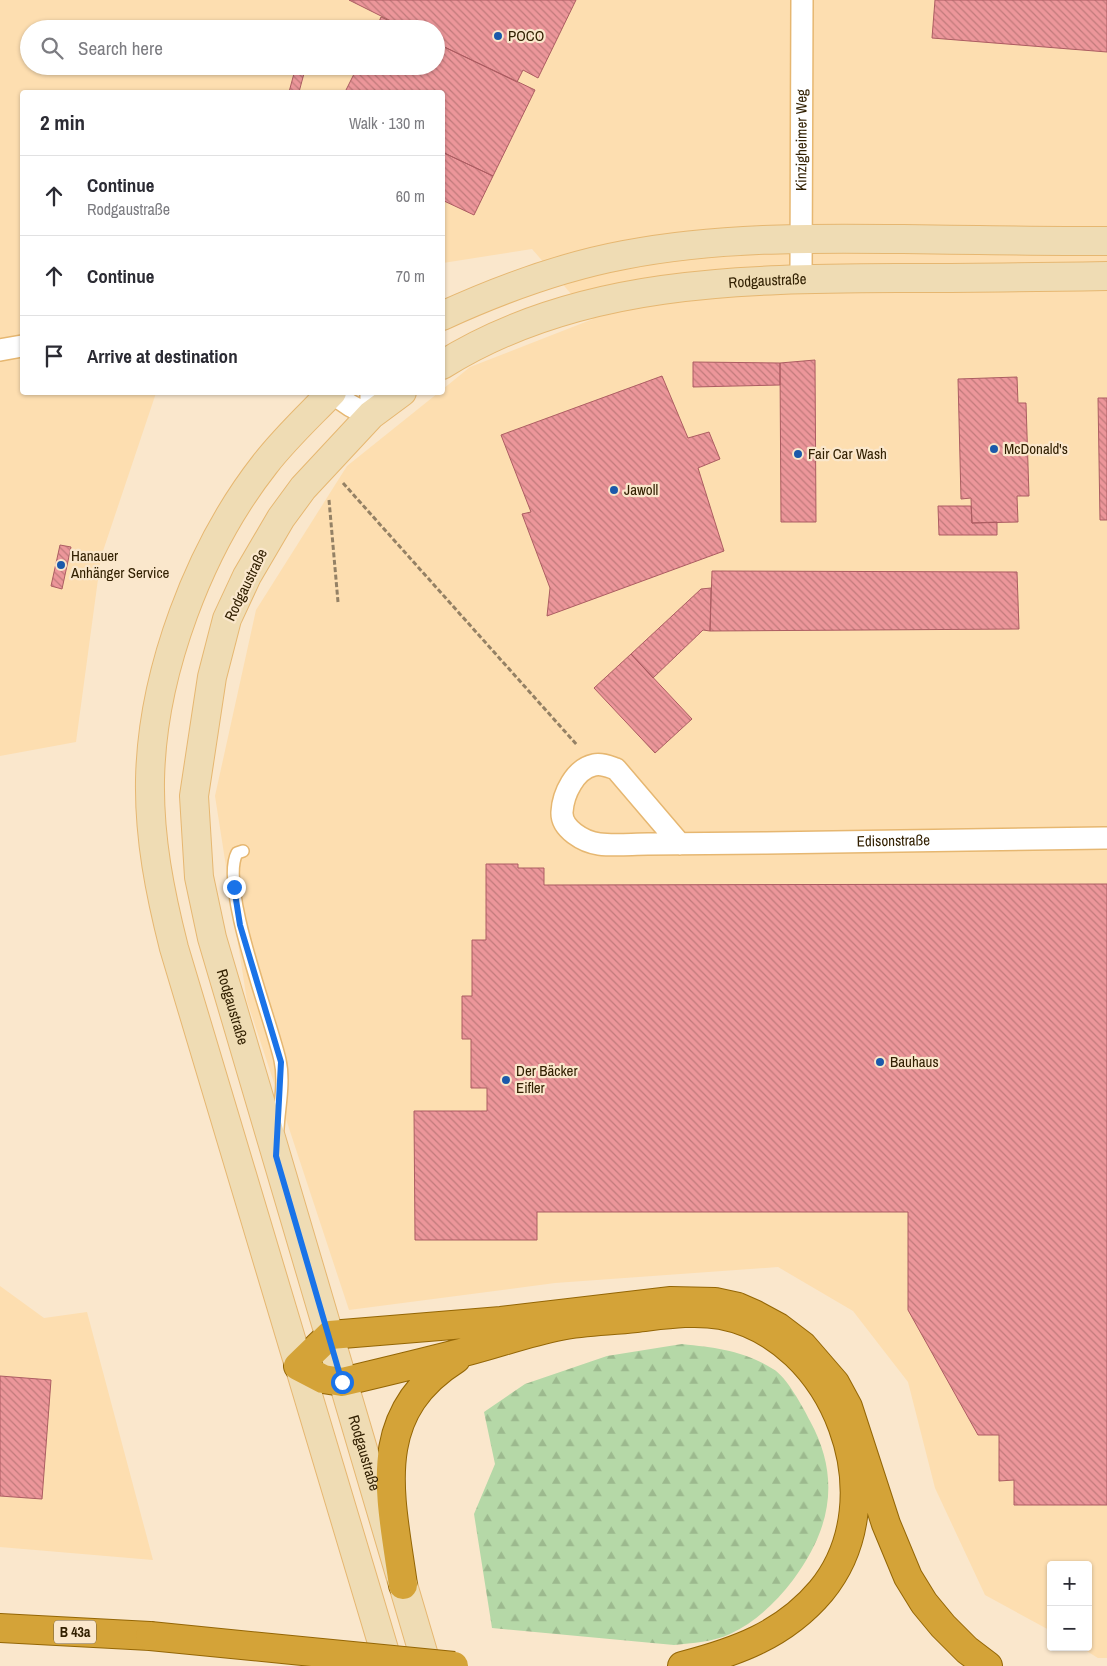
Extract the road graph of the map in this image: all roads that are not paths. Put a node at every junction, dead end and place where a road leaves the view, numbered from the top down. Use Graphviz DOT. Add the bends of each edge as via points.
graph roads {
  1 [pos="802,0"];
  2 [pos="801,237"];
  3 [pos="1107,242"];
  4 [pos="1107,276"];
  5 [pos="801,279"];
  6 [pos="445,315"];
  7 [pos="20,346"];
  8 [pos="0,350"];
  9 [pos="445,363"];
  10 [pos="330,395"];
  11 [pos="337,395"];
  12 [pos="394,395"];
  13 [pos="371,404"];
  14 [pos="1107,838"];
  15 [pos="680,844"];
  16 [pos="243,851"];
  17 [pos="276,1156"];
  18 [pos="330,1335"];
  19 [pos="467,1351"];
  20 [pos="298,1366"];
  21 [pos="342,1382"];
  22 [pos="403,1585"];
  23 [pos="0,1628"];
  24 [pos="389,1666"];
  25 [pos="427,1666"];
  26 [pos="454,1666"];
  27 [pos="682,1666"];
  28 [pos="988,1666"];
  1 -- 2 [label="street, Kinzigheimer Weg"];
  2 -- 3 [label="main road"];
  2 -- 5 [label="street, Kinzigheimer Weg"];
  2 -- 6 [label="main road" via="625,254 534,278"];
  4 -- 5 [label="main road, Rodgaustraße"];
  5 -- 9 [label="main road, Rodgaustraße" via="684,286 598,302 508,330"];
  7 -- 8 [label="street"];
  10 -- 20 [label="main road" via="265,464 241,497 187,599 168,664 150,778 152,838 160,894"];
  11 -- 13 [label="street" via="350,406"];
  12 -- 13 [label="main road, Rodgaustraße"];
  13 -- 17 [label="main road, Rodgaustraße" via="281,518 227,619 212,676 194,796 200,877 212,938"];
  14 -- 15 [label="street, Edisonstraße"];
  15 -- 15 [label="street, Edisonstraße" via="616,769 594,765 568,786 562,815 571,831 583,839 598,844"];
  16 -- 17 [label="lane" via="237,853 232,872 240,925 281,1062"];
  17 -- 18 [label="main road, Rodgaustraße"];
  18 -- 20 [label="highway"];
  18 -- 21 [label="main road, Rodgaustraße"];
  18 -- 28 [label="highway" via="501,1321 671,1302 715,1302 754,1314 803,1346 835,1383 848,1407 886,1524 908,1577 944,1626"];
  19 -- 21 [label="highway"];
  19 -- 22 [label="highway" via="439,1369 413,1397 401,1417 393,1443 391,1491"];
  19 -- 27 [label="highway" via="560,1326 682,1313 719,1315 767,1332 805,1362 820,1382 840,1422 853,1470 854,1517 845,1551 822,1589 791,1620 752,1644"];
  20 -- 21 [label="highway" via="323,1379"];
  20 -- 24 [label="main road"];
  21 -- 22 [label="main road, Rodgaustraße"];
  22 -- 25 [label="main road, Rodgaustraße"];
  23 -- 26 [label="highway, B 43a, bridge" via="150,1636"];
}
